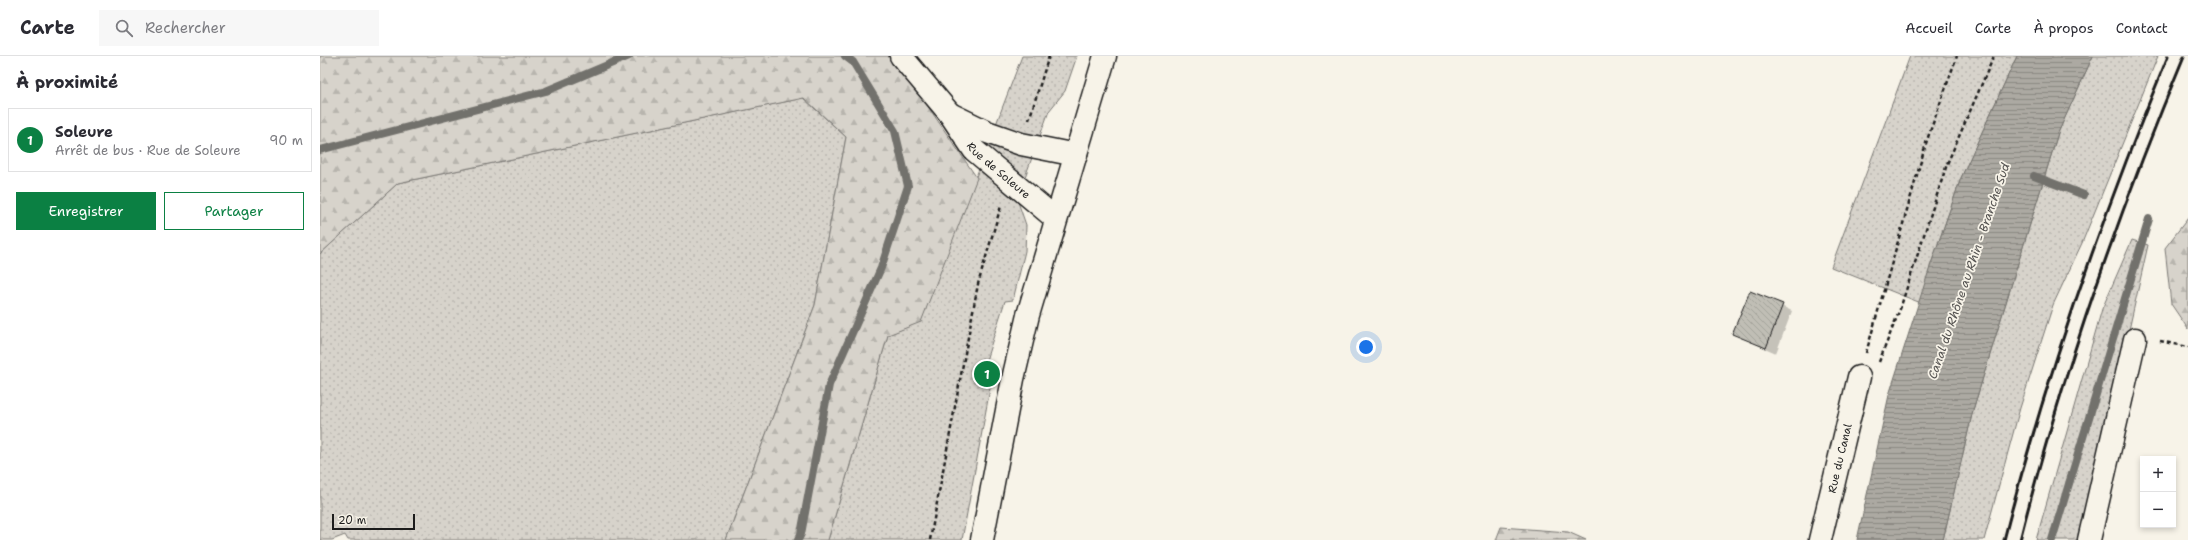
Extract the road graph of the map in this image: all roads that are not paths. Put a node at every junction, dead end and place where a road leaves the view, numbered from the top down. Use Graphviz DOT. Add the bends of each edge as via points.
graph roads {
  1 [pos="901,56"];
  2 [pos="1105,56"];
  3 [pos="950,114"];
  4 [pos="1076,155"];
  5 [pos="1056,218"];
  6 [pos="2135,339"];
  7 [pos="1859,377"];
  8 [pos="982,540"];
  9 [pos="1820,540"];
  10 [pos="2089,540"];
  1 -- 3 [label="street, Rue de Soleure"];
  2 -- 4 [label="street"];
  3 -- 4 [label="street, Rue de Soleure" via="987,132 1021,144"];
  3 -- 5 [label="street, Rue de Soleure" via="974,150"];
  4 -- 5 [label="street"];
  5 -- 8 [label="street" via="1028,315 1013,379"];
  6 -- 10 [label="street"];
  7 -- 9 [label="street, Rue du Canal"];
}
